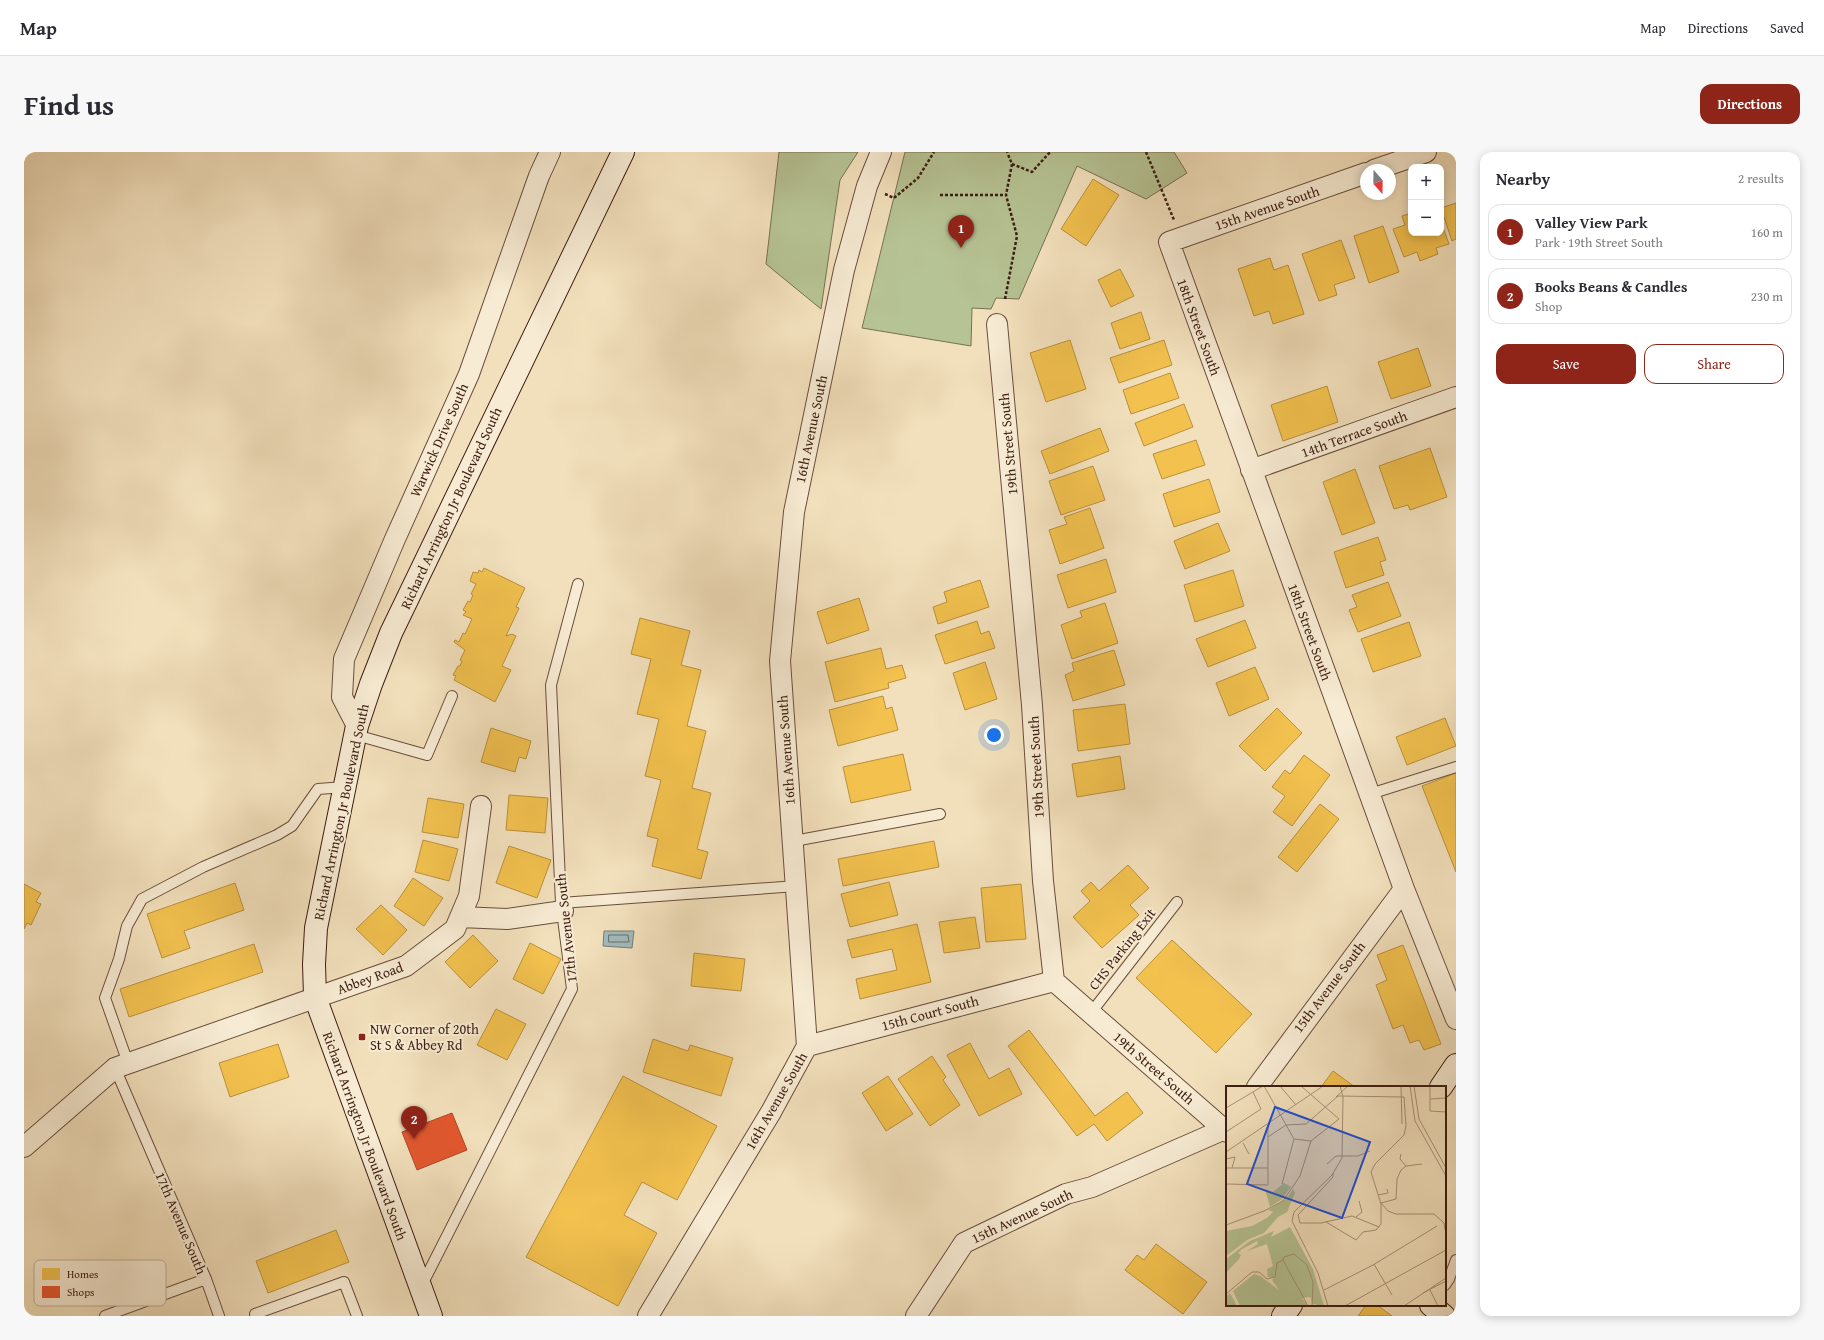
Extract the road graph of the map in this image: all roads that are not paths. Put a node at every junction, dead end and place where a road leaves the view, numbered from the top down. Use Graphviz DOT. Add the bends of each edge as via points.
graph roads {
  1 [pos="550,152"];
  2 [pos="622,152"];
  3 [pos="881,152"];
  4 [pos="1426,152"];
  5 [pos="1391,164"];
  6 [pos="1360,175"];
  7 [pos="1172,233"];
  8 [pos="997,324"];
  9 [pos="1456,397"];
  10 [pos="1251,470"];
  11 [pos="578,584"];
  12 [pos="452,696"];
  13 [pos="357,730"];
  14 [pos="1456,766"];
  15 [pos="345,787"];
  16 [pos="1370,794"];
  17 [pos="481,806"];
  18 [pos="940,814"];
  19 [pos="794,841"];
  20 [pos="797,886"];
  21 [pos="1404,889"];
  22 [pos="1177,902"];
  23 [pos="562,907"];
  24 [pos="460,917"];
  25 [pos="1054,981"];
  26 [pos="315,997"];
  27 [pos="1090,1014"];
  28 [pos="1456,1019"];
  29 [pos="807,1046"];
  30 [pos="1456,1065"];
  31 [pos="121,1066"];
  32 [pos="1257,1086"];
  33 [pos="1442,1086"];
  34 [pos="1226,1130"];
  35 [pos="24,1147"];
  36 [pos="1456,1260"];
  37 [pos="1451,1274"];
  38 [pos="206,1279"];
  39 [pos="1446,1283"];
  40 [pos="420,1288"];
  41 [pos="166,1294"];
  42 [pos="132,1306"];
  43 [pos="1290,1306"];
  44 [pos="1432,1306"];
  45 [pos="255,1314"];
  46 [pos="104,1316"];
  47 [pos="219,1316"];
  48 [pos="357,1316"];
  49 [pos="431,1316"];
  50 [pos="648,1316"];
  51 [pos="916,1316"];
  52 [pos="1283,1316"];
  53 [pos="1444,1316"];
  1 -- 13 [label="street, Warwick Drive South" via="539,176 469,374 344,659 342,697"];
  2 -- 13 [label="street, Richard Arrington Jr Boulevard South" via="391,633 371,684"];
  3 -- 19 [label="street, 16th Avenue South" via="867,186 844,270 794,512 780,661"];
  4 -- 5 [label="street"];
  6 -- 7 [label="street, 15th Avenue South"];
  7 -- 10 [label="street, 18th Street South"];
  8 -- 25 [label="street, 19th Street South" via="1032,705 1043,881"];
  9 -- 10 [label="street, 14th Terrace South"];
  10 -- 16 [label="street, 18th Street South"];
  11 -- 23 [label="lane, 17th Avenue South" via="551,685"];
  12 -- 13 [label="lane" via="427,755"];
  13 -- 15 [label="street, Richard Arrington Jr Boulevard South"];
  14 -- 16 [label="lane"];
  15 -- 26 [label="street, Richard Arrington Jr Boulevard South" via="316,928"];
  15 -- 31 [label="lane, 17th Avenue South" via="318,789 292,826 203,867 142,899 127,926 105,998"];
  16 -- 21 [label="street, 18th Street South"];
  17 -- 24 [label="street, Abbey Road" via="469,896"];
  18 -- 19 [label="lane"];
  19 -- 20 [label="street, 16th Avenue South"];
  20 -- 23 [label="lane"];
  20 -- 29 [label="street, 16th Avenue South"];
  21 -- 28 [label="street, 18th Street South"];
  21 -- 32 [label="street, 15th Avenue South"];
  22 -- 27 [label="lane, CHS Parking Exit"];
  23 -- 24 [label="street" via="507,920"];
  23 -- 40 [label="lane, 17th Avenue South" via="572,990"];
  24 -- 26 [label="street, Abbey Road" via="455,928 406,966"];
  25 -- 27 [label="street, 19th Street South"];
  25 -- 29 [label="street, 15th Court South"];
  26 -- 31 [label="street"];
  26 -- 40 [label="street, Richard Arrington Jr Boulevard South"];
  27 -- 34 [label="street, 19th Street South"];
  29 -- 50 [label="street, 16th Avenue South" via="771,1112"];
  30 -- 33 [label="street"];
  31 -- 35 [label="street"];
  31 -- 38 [label="lane, 17th Avenue South"];
  34 -- 51 [label="street, 15th Avenue South" via="1092,1186 1066,1194 964,1243"];
  36 -- 37 [label="lane"];
  37 -- 39 [label="lane"];
  38 -- 41 [label="lane, 17th Avenue South"];
  38 -- 47 [label="lane"];
  40 -- 49 [label="street, Richard Arrington Jr Boulevard South"];
  42 -- 46 [label="lane, 17th Avenue South"];
  43 -- 52 [label="street"];
  44 -- 53 [label="street"];
  45 -- 48 [label="lane" via="344,1282"];
}
